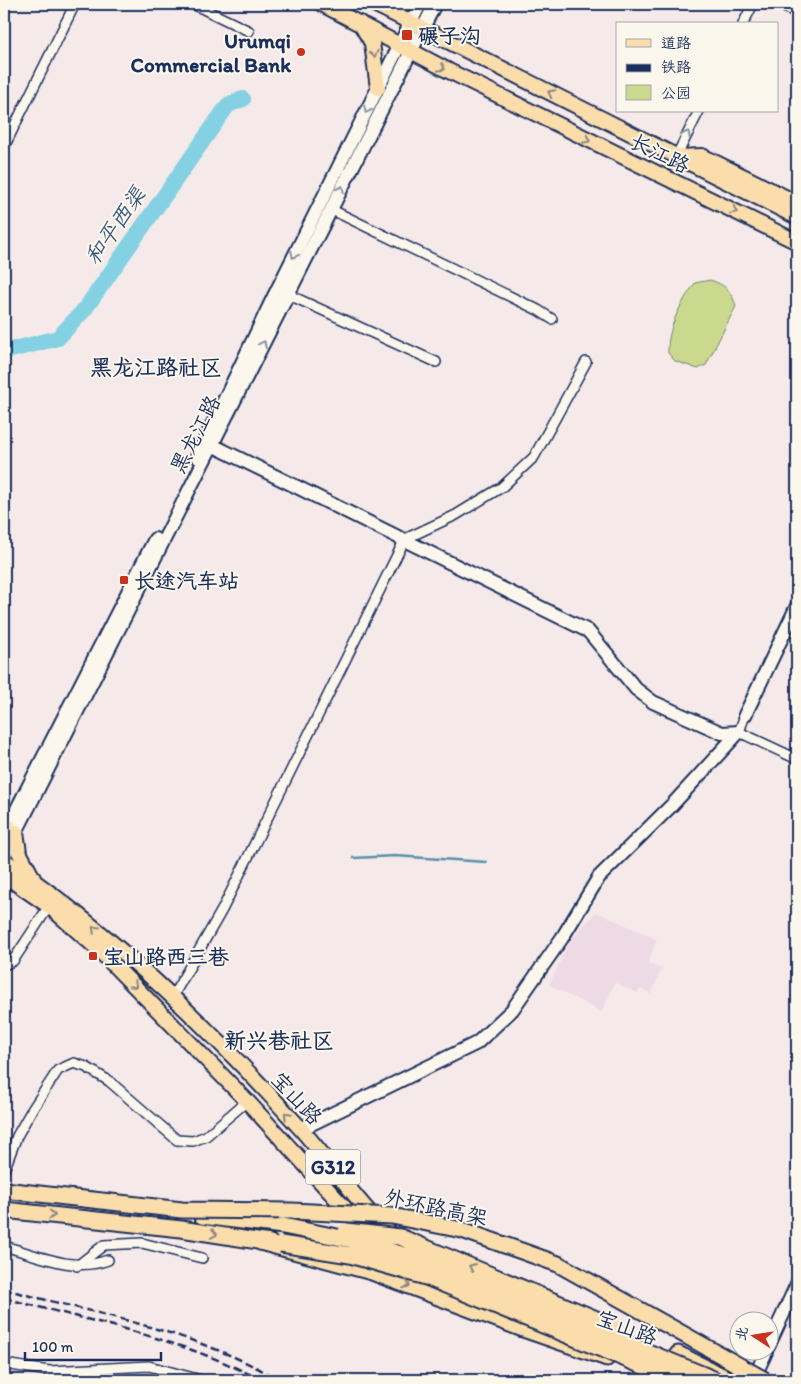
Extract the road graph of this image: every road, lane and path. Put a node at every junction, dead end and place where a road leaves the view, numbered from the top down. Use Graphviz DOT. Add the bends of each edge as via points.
graph roads {
  1 [pos="75,4"];
  2 [pos="193,4"];
  3 [pos="322,4"];
  4 [pos="374,4"];
  5 [pos="420,4"];
  6 [pos="435,4"];
  7 [pos="754,4"];
  8 [pos="778,4"];
  9 [pos="797,13"];
  10 [pos="744,22"];
  11 [pos="360,23"];
  12 [pos="417,25"];
  13 [pos="249,31"];
  14 [pos="405,48"];
  15 [pos="378,88"];
  16 [pos="698,112"];
  17 [pos="4,147"];
  18 [pos="676,157"];
  19 [pos="797,203"];
  20 [pos="330,209"];
  21 [pos="797,217"];
  22 [pos="797,242"];
  23 [pos="287,294"];
  24 [pos="552,319"];
  25 [pos="436,362"];
  26 [pos="586,362"];
  27 [pos="208,444"];
  28 [pos="405,539"];
  29 [pos="797,606"];
  30 [pos="745,715"];
  31 [pos="739,732"];
  32 [pos="797,759"];
  33 [pos="8,830"];
  34 [pos="4,856"];
  35 [pos="4,860"];
  36 [pos="4,875"];
  37 [pos="35,881"];
  38 [pos="49,906"];
  39 [pos="4,965"];
  40 [pos="173,996"];
  41 [pos="247,1101"];
  42 [pos="300,1129"];
  43 [pos="4,1170"];
  44 [pos="4,1190"];
  45 [pos="4,1198"];
  46 [pos="4,1210"];
  47 [pos="283,1226"];
  48 [pos="260,1242"];
  49 [pos="4,1246"];
  50 [pos="202,1258"];
  51 [pos="108,1260"];
  52 [pos="77,1266"];
  53 [pos="797,1284"];
  54 [pos="778,1325"];
  55 [pos="761,1362"];
  56 [pos="621,1363"];
  57 [pos="4,1364"];
  58 [pos="201,1380"];
  59 [pos="660,1380"];
  60 [pos="677,1380"];
  61 [pos="716,1380"];
  62 [pos="721,1380"];
  63 [pos="730,1380"];
  64 [pos="749,1380"];
  65 [pos="753,1380"];
  66 [pos="765,1380"];
  1 -- 17 [label="street"];
  2 -- 13 [label="street"];
  3 -- 11 [label="main road, 长江路"];
  4 -- 12 [label="main road, 长江路"];
  5 -- 12 [label="street, 黑龙江路"];
  6 -- 12 [label="street, 黑龙江路"];
  7 -- 10 [label="street"];
  8 -- 9 [label="street"];
  11 -- 14 [label="main road, 长江路"];
  11 -- 15 [label="main road, one-way" via="372,43"];
  12 -- 14 [label="street, 黑龙江路"];
  18 -- 12 [label="main road, 长江路, one-way"];
  14 -- 15 [label="street, 黑龙江路"];
  20 -- 14 [label="street, 黑龙江路, one-way"];
  14 -- 22 [label="main road, 长江路, one-way"];
  15 -- 27 [label="street, 黑龙江路, one-way" via="274,296"];
  18 -- 16 [label="street, one-way"];
  18 -- 19 [label="main road" via="702,156"];
  18 -- 21 [label="main road, 长江路"];
  20 -- 23 [label="street, 黑龙江路"];
  20 -- 24 [label="street"];
  23 -- 25 [label="street"];
  27 -- 23 [label="street, 黑龙江路, one-way"];
  26 -- 28 [label="street" via="534,457 502,488"];
  27 -- 28 [label="street"];
  27 -- 33 [label="street, 黑龙江路"];
  28 -- 31 [label="street" via="588,631 636,689 654,702 722,733"];
  28 -- 40 [label="street" via="222,910"];
  29 -- 30 [label="street"];
  30 -- 31 [label="street"];
  31 -- 32 [label="street"];
  31 -- 42 [label="street" via="672,806 599,877 512,1010 477,1044"];
  33 -- 34 [label="street, 黑龙江路"];
  33 -- 37 [label="main road"];
  35 -- 37 [label="main road, 宝山路 / G312"];
  36 -- 38 [label="main road, 宝山路 / G312"];
  40 -- 37 [label="main road, 宝山路 / G312, one-way"];
  38 -- 39 [label="street" via="13,962"];
  38 -- 41 [label="main road, 宝山路 / G312, one-way" via="99,950"];
  42 -- 40 [label="main road, 宝山路 / G312, one-way"];
  41 -- 43 [label="street" via="206,1136 193,1141 177,1140 109,1081 74,1063 58,1070 17,1136"];
  41 -- 56 [label="main road, 宝山路 / G312" via="392,1259 465,1299"];
  42 -- 62 [label="main road, 宝山路 / G312" via="402,1245 468,1286 637,1353"];
  44 -- 66 [label="highway, 外环路高架, bridge" via="182,1210 392,1216 462,1230 558,1264"];
  45 -- 47 [label="highway" via="183,1213"];
  45 -- 64 [label="highway, 外环路高架" via="187,1219 298,1220 397,1226 467,1239 563,1274 667,1330"];
  46 -- 48 [label="highway, one-way" via="180,1229"];
  47 -- 61 [label="highway, bridge" via="352,1240 431,1263"];
  63 -- 47 [label="highway, one-way, bridge" via="678,1354 400,1237"];
  48 -- 56 [label="highway, one-way" via="372,1272"];
  48 -- 60 [label="highway, bridge" via="350,1255 426,1277"];
  49 -- 52 [label="street"];
  50 -- 52 [label="street" via="142,1243 104,1244"];
  51 -- 52 [label="street" via="95,1266"];
  53 -- 54 [label="street"];
  55 -- 65 [label="street"];
  56 -- 59 [label="main road, 宝山路 / G312"];
  57 -- 58 [label="street" via="49,1371 149,1366"];
}
